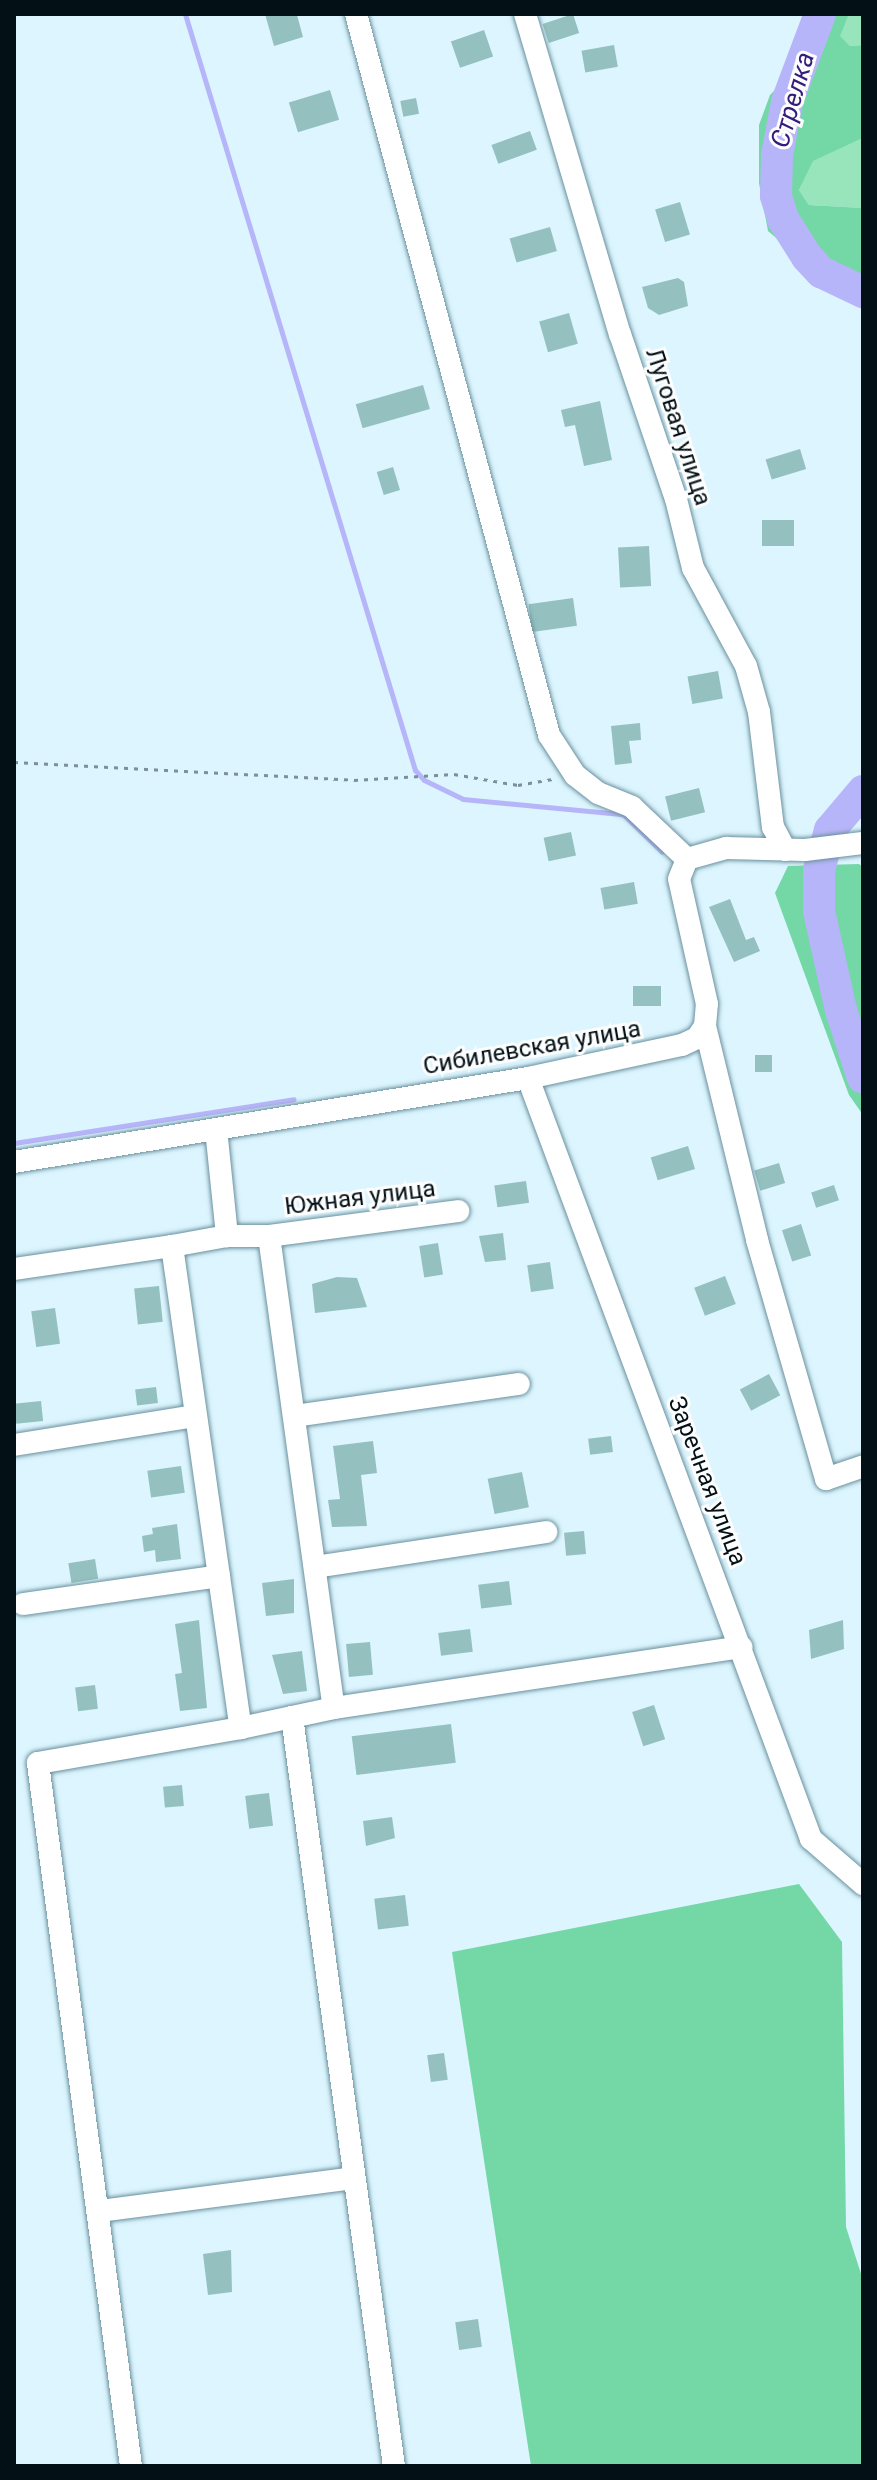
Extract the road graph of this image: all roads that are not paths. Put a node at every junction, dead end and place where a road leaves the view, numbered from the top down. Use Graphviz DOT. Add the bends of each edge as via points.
graph roads {
  1 [pos="356,14"];
  2 [pos="525,14"];
  3 [pos="852,845"];
  4 [pos="795,850"];
  5 [pos="687,859"];
  6 [pos="705,1026"];
  7 [pos="528,1078"];
  8 [pos="216,1129"];
  9 [pos="14,1162"];
  10 [pos="458,1211"];
  11 [pos="227,1236"];
  12 [pos="269,1236"];
  13 [pos="172,1246"];
  14 [pos="14,1269"];
  15 [pos="519,1384"];
  16 [pos="196,1416"];
  17 [pos="294,1416"];
  18 [pos="14,1445"];
  19 [pos="863,1466"];
  20 [pos="546,1532"];
  21 [pos="315,1567"];
  22 [pos="219,1576"];
  23 [pos="23,1604"];
  24 [pos="741,1647"];
  25 [pos="334,1708"];
  26 [pos="292,1717"];
  27 [pos="241,1728"];
  28 [pos="863,1884"];
  29 [pos="354,2178"];
  30 [pos="100,2211"];
  31 [pos="131,2466"];
  32 [pos="394,2466"];
  1 -- 5 [label="street" via="549,735 575,775 598,793 632,807"];
  2 -- 4 [label="street, Луговая улица" via="693,568 746,666 759,712 773,827"];
  3 -- 4 [label="street"];
  4 -- 5 [label="street" via="726,848"];
  5 -- 6 [label="street" via="679,879 707,1004"];
  6 -- 7 [label="street, Сибилевская улица" via="697,1038 682,1045"];
  6 -- 19 [label="street" via="757,1240 826,1479"];
  7 -- 8 [label="street, Сибилевская улица"];
  7 -- 24 [label="street, Заречная улица"];
  8 -- 9 [label="street, Сибилевская улица"];
  8 -- 11 [label="street"];
  10 -- 12 [label="street, Южная улица"];
  11 -- 12 [label="street, Южная улица"];
  11 -- 13 [label="street, Южная улица"];
  12 -- 17 [label="street"];
  13 -- 14 [label="street, Южная улица"];
  13 -- 16 [label="street"];
  15 -- 17 [label="street"];
  16 -- 18 [label="street"];
  16 -- 22 [label="street"];
  17 -- 21 [label="street"];
  20 -- 21 [label="street"];
  21 -- 25 [label="street"];
  22 -- 23 [label="street"];
  22 -- 27 [label="street"];
  24 -- 25 [label="street"];
  24 -- 28 [label="street, Заречная улица" via="811,1839"];
  25 -- 26 [label="street"];
  26 -- 27 [label="street"];
  26 -- 29 [label="street"];
  27 -- 30 [label="street" via="38,1763"];
  29 -- 30 [label="street"];
  29 -- 32 [label="street"];
  30 -- 31 [label="street"];
}
